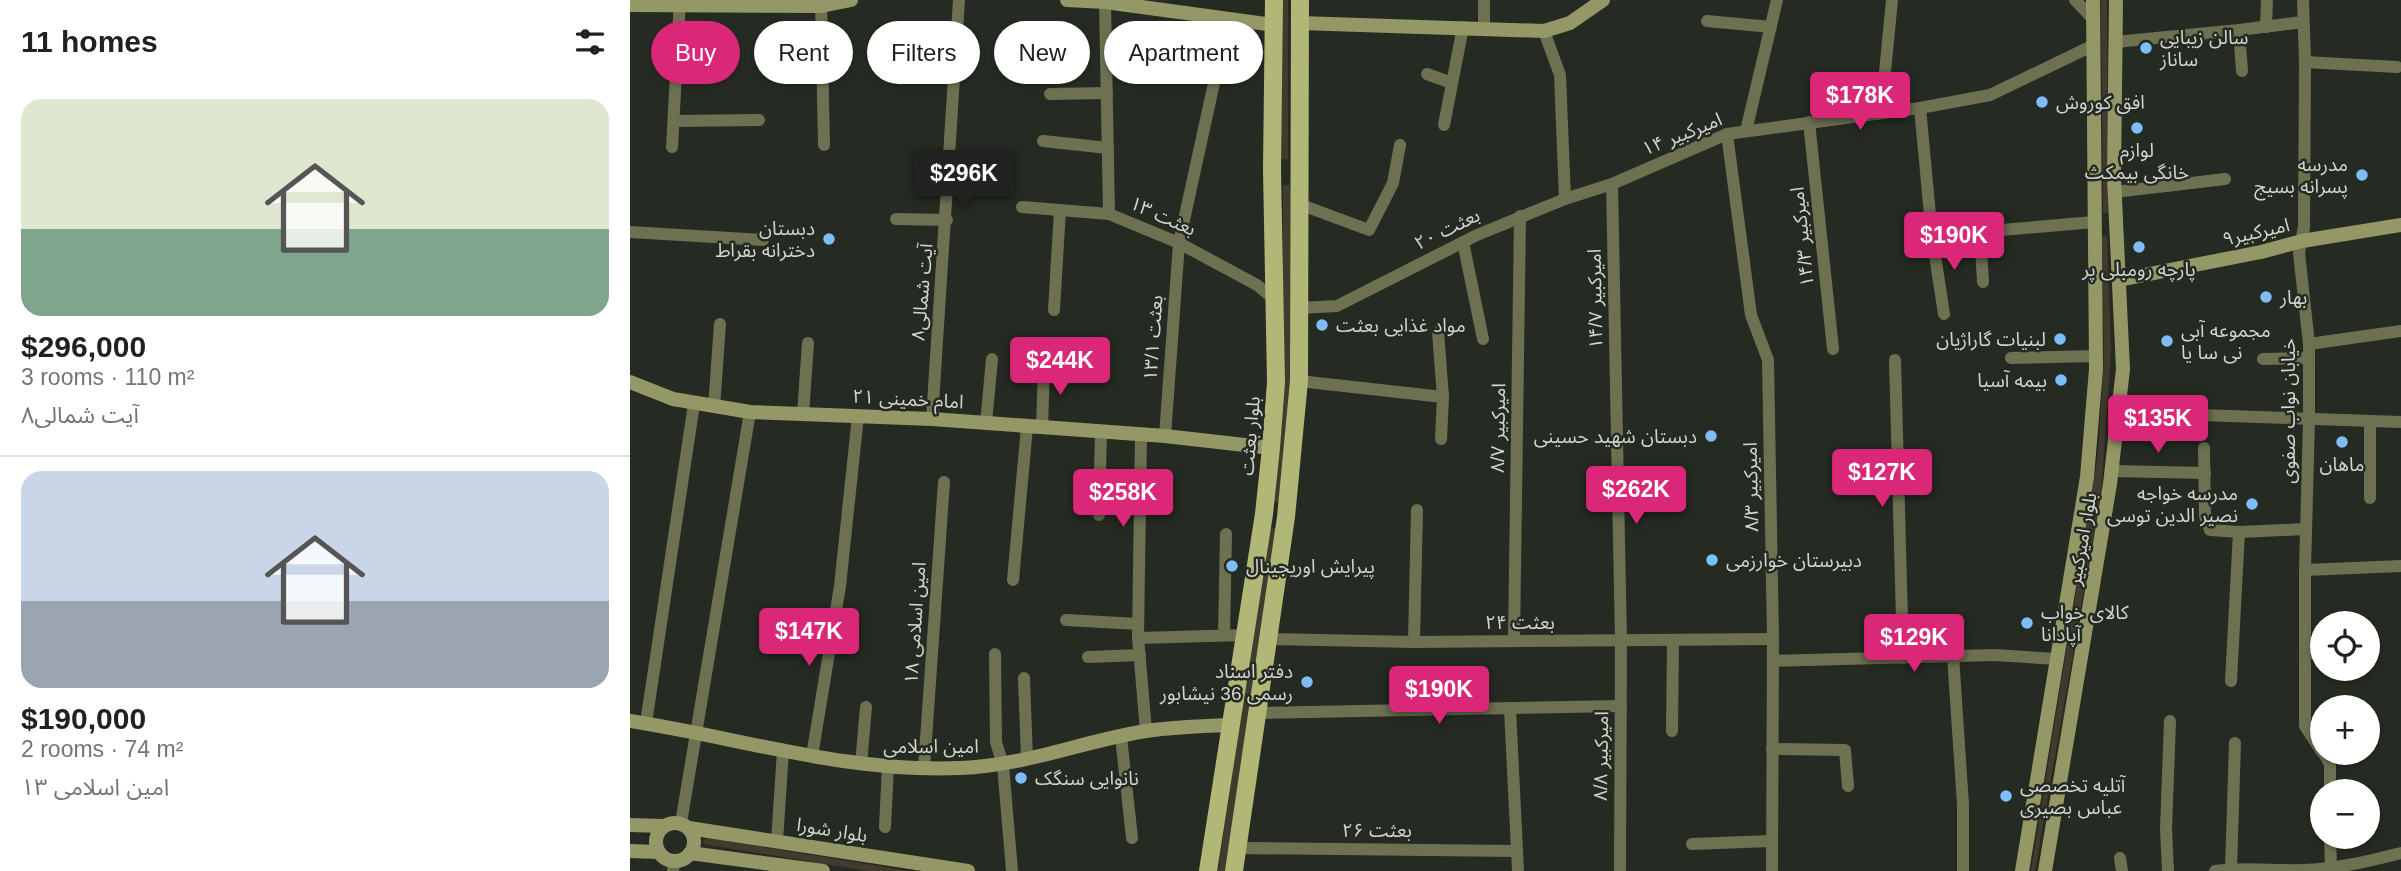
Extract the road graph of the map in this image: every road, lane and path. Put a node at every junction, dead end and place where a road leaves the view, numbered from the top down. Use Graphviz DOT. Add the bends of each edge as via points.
graph roads {
  1 [pos="851,0"];
  2 [pos="959,0"];
  3 [pos="1067,0"];
  4 [pos="1274,0"];
  5 [pos="1300,0"];
  6 [pos="1484,0"];
  7 [pos="1603,0"];
  8 [pos="1777,0"];
  9 [pos="1892,0"];
  10 [pos="2075,0"];
  11 [pos="2093,0"];
  12 [pos="2116,0"];
  13 [pos="2267,0"];
  14 [pos="2303,0"];
  15 [pos="680,2"];
  16 [pos="1105,2"];
  17 [pos="821,3"];
  18 [pos="630,5"];
  19 [pos="2092,18"];
  20 [pos="1228,19"];
  21 [pos="1707,21"];
  22 [pos="2303,22"];
  23 [pos="1300,23"];
  24 [pos="1274,25"];
  25 [pos="1463,27"];
  26 [pos="1484,27"];
  27 [pos="1771,27"];
  28 [pos="2266,27"];
  29 [pos="2239,30"];
  30 [pos="1544,31"];
  31 [pos="2115,42"];
  32 [pos="2092,46"];
  33 [pos="2305,62"];
  34 [pos="2398,67"];
  35 [pos="2242,71"];
  36 [pos="1427,74"];
  37 [pos="1452,83"];
  38 [pos="1107,93"];
  39 [pos="1050,94"];
  40 [pos="1920,108"];
  41 [pos="1881,113"];
  42 [pos="759,120"];
  43 [pos="674,121"];
  44 [pos="1809,122"];
  45 [pos="1444,125"];
  46 [pos="1746,131"];
  47 [pos="1727,134"];
  48 [pos="1043,141"];
  49 [pos="824,145"];
  50 [pos="1400,145"];
  51 [pos="672,147"];
  52 [pos="1108,148"];
  53 [pos="1272,169"];
  54 [pos="1298,171"];
  55 [pos="2225,180"];
  56 [pos="1612,184"];
  57 [pos="2115,192"];
  58 [pos="1564,199"];
  59 [pos="1299,204"];
  60 [pos="1022,208"];
  61 [pos="1060,210"];
  62 [pos="1109,214"];
  63 [pos="1520,216"];
  64 [pos="896,219"];
  65 [pos="947,220"];
  66 [pos="2094,222"];
  67 [pos="2401,225"];
  68 [pos="630,232"];
  69 [pos="1980,232"];
  70 [pos="1932,236"];
  71 [pos="763,240"];
  72 [pos="2302,241"];
  73 [pos="1463,242"];
  74 [pos="1179,243"];
  75 [pos="2119,280"];
  76 [pos="1983,282"];
  77 [pos="1275,300"];
  78 [pos="1300,308"];
  79 [pos="1054,310"];
  80 [pos="1944,314"];
  81 [pos="720,324"];
  82 [pos="2401,331"];
  83 [pos="1438,332"];
  84 [pos="1483,339"];
  85 [pos="808,342"];
  86 [pos="2309,344"];
  87 [pos="1832,349"];
  88 [pos="2096,356"];
  89 [pos="2011,358"];
  90 [pos="2309,358"];
  91 [pos="992,359"];
  92 [pos="2263,359"];
  93 [pos="1895,360"];
  94 [pos="1044,366"];
  95 [pos="1299,381"];
  96 [pos="630,382"];
  97 [pos="1443,397"];
  98 [pos="694,404"];
  99 [pos="714,407"];
  100 [pos="750,412"];
  101 [pos="803,414"];
  102 [pos="858,416"];
  103 [pos="932,419"];
  104 [pos="2309,420"];
  105 [pos="2370,422"];
  106 [pos="2401,422"];
  107 [pos="986,423"];
  108 [pos="2119,423"];
  109 [pos="1027,427"];
  110 [pos="1042,428"];
  111 [pos="1101,432"];
  112 [pos="1141,435"];
  113 [pos="1165,436"];
  114 [pos="1441,439"];
  115 [pos="1271,448"];
  116 [pos="2204,448"];
  117 [pos="2112,471"];
  118 [pos="2205,473"];
  119 [pos="944,482"];
  120 [pos="2370,498"];
  121 [pos="1417,510"];
  122 [pos="1099,515"];
  123 [pos="2306,529"];
  124 [pos="2239,532"];
  125 [pos="1226,534"];
  126 [pos="2401,566"];
  127 [pos="2305,570"];
  128 [pos="1013,580"];
  129 [pos="1066,620"];
  130 [pos="1138,631"];
  131 [pos="1224,635"];
  132 [pos="1246,635"];
  133 [pos="1268,639"];
  134 [pos="1773,639"];
  135 [pos="1621,640"];
  136 [pos="1673,640"];
  137 [pos="1514,641"];
  138 [pos="1414,642"];
  139 [pos="2306,653"];
  140 [pos="2310,653"];
  141 [pos="995,654"];
  142 [pos="1140,654"];
  143 [pos="1953,656"];
  144 [pos="1088,657"];
  145 [pos="1903,657"];
  146 [pos="2057,659"];
  147 [pos="1773,661"];
  148 [pos="1024,678"];
  149 [pos="2231,681"];
  150 [pos="1621,706"];
  151 [pos="866,707"];
  152 [pos="1510,709"];
  153 [pos="1255,713"];
  154 [pos="630,721"];
  155 [pos="2170,721"];
  156 [pos="646,723"];
  157 [pos="1231,725"];
  158 [pos="1146,731"];
  159 [pos="1672,731"];
  160 [pos="697,733"];
  161 [pos="2310,734"];
  162 [pos="1121,737"];
  163 [pos="2235,743"];
  164 [pos="1772,749"];
  165 [pos="783,751"];
  166 [pos="812,756"];
  167 [pos="1027,759"];
  168 [pos="861,764"];
  169 [pos="1003,765"];
  170 [pos="888,766"];
  171 [pos="924,768"];
  172 [pos="1848,786"];
  173 [pos="630,825"];
  174 [pos="685,825"];
  175 [pos="663,826"];
  176 [pos="886,827"];
  177 [pos="2028,836"];
  178 [pos="1132,838"];
  179 [pos="777,841"];
  180 [pos="1771,841"];
  181 [pos="2050,842"];
  182 [pos="1692,844"];
  183 [pos="1244,848"];
  184 [pos="2330,849"];
  185 [pos="1517,850"];
  186 [pos="630,851"];
  187 [pos="659,852"];
  188 [pos="691,853"];
  189 [pos="2401,853"];
  190 [pos="1209,863"];
  191 [pos="673,866"];
  192 [pos="2331,868"];
  193 [pos="2231,869"];
  194 [pos="822,871"];
  195 [pos="968,871"];
  196 [pos="1012,871"];
  197 [pos="1199,871"];
  198 [pos="1234,871"];
  199 [pos="1518,871"];
  200 [pos="1620,871"];
  201 [pos="1772,871"];
  202 [pos="1963,871"];
  203 [pos="2022,871"];
  204 [pos="2045,871"];
  205 [pos="2168,871"];
  206 [pos="2215,871"];
  207 [pos="2295,871"];
  1 -- 17 [label="main road"];
  2 -- 65 [label="street, آیت شمالی۸"];
  3 -- 16 [label="main road"];
  4 -- 24 [label="main road, بلوار بعثت"];
  5 -- 23 [label="main road"];
  6 -- 26 [label="street"];
  7 -- 30 [label="main road" via="1570,23"];
  8 -- 27 [label="street"];
  9 -- 41 [label="street"];
  10 -- 19 [label="street"];
  11 -- 19 [label="main road, بلوار امیرکبیر"];
  12 -- 31 [label="main road, بلوار امیرکبیر"];
  13 -- 28 [label="street"];
  14 -- 22 [label="street, خیابان نواب صفوی"];
  15 -- 17 [label="main road"];
  15 -- 18 [label="main road"];
  15 -- 43 [label="street"];
  16 -- 20 [label="main road"];
  16 -- 38 [label="street"];
  17 -- 49 [label="street"];
  19 -- 32 [label="main road, بلوار امیرکبیر"];
  20 -- 24 [label="main road"];
  20 -- 74 [label="street, بعثت ۱۳/۱"];
  21 -- 27 [label="street"];
  22 -- 28 [label="street"];
  22 -- 33 [label="street, خیابان نواب صفوی"];
  23 -- 25 [label="main road"];
  23 -- 54 [label="main road"];
  24 -- 53 [label="main road, بلوار بعثت"];
  25 -- 26 [label="main road"];
  25 -- 37 [label="street"];
  26 -- 30 [label="main road"];
  27 -- 46 [label="street"];
  28 -- 29 [label="street"];
  29 -- 31 [label="street"];
  29 -- 35 [label="street"];
  30 -- 58 [label="street" via="1560,75"];
  31 -- 57 [label="main road, بلوار امیرکبیر"];
  32 -- 40 [label="street, امیرکبیر ۱۴" via="1990,95"];
  32 -- 66 [label="main road, بلوار امیرکبیر"];
  33 -- 34 [label="street"];
  33 -- 72 [label="street, خیابان نواب صفوی"];
  36 -- 37 [label="street"];
  37 -- 45 [label="street"];
  38 -- 39 [label="street"];
  38 -- 52 [label="street"];
  40 -- 41 [label="street, امیرکبیر ۱۴"];
  40 -- 70 [label="street"];
  41 -- 44 [label="street, امیرکبیر ۱۴"];
  42 -- 43 [label="street"];
  43 -- 51 [label="street"];
  44 -- 46 [label="street, امیرکبیر ۱۴"];
  44 -- 87 [label="street, امیرکبیر ۱۴/۳"];
  46 -- 47 [label="street, امیرکبیر ۱۴"];
  47 -- 56 [label="street, امیرکبیر ۱۴"];
  47 -- 134 [label="street, امیرکبیر ۸/۳" via="1751,316 1768,360"];
  48 -- 52 [label="street"];
  50 -- 59 [label="street" via="1393,183 1369,230"];
  52 -- 62 [label="street"];
  53 -- 54 [label="main road"];
  53 -- 77 [label="main road, بلوار بعثت"];
  54 -- 59 [label="main road"];
  55 -- 57 [label="street"];
  56 -- 58 [label="street, بعثت ۲۰"];
  56 -- 135 [label="street, امیرکبیر ۱۴/۷"];
  57 -- 75 [label="main road, بلوار امیرکبیر"];
  58 -- 63 [label="street, بعثت ۲۰"];
  59 -- 78 [label="main road"];
  60 -- 61 [label="street, بعثت ۱۳"];
  61 -- 62 [label="street, بعثت ۱۳"];
  61 -- 79 [label="street"];
  62 -- 74 [label="street, بعثت ۱۳"];
  63 -- 73 [label="street, بعثت ۲۰"];
  63 -- 137 [label="street, امیرکبیر ۸/۷"];
  64 -- 65 [label="street"];
  65 -- 103 [label="street, آیت شمالی۸"];
  66 -- 69 [label="street"];
  66 -- 88 [label="main road, بلوار امیرکبیر"];
  67 -- 72 [label="main road, امیرکبیر۹"];
  68 -- 71 [label="street"];
  69 -- 70 [label="street"];
  69 -- 76 [label="street"];
  70 -- 80 [label="street"];
  72 -- 75 [label="main road, امیرکبیر۹"];
  72 -- 86 [label="street, خیابان نواب صفوی" via="2299,253"];
  73 -- 78 [label="street, بعثت ۲۰" via="1338,306"];
  73 -- 84 [label="street"];
  74 -- 77 [label="street, بعثت ۱۳" via="1257,285"];
  74 -- 113 [label="street, بعثت ۱۳/۱"];
  75 -- 108 [label="main road, بلوار امیرکبیر" via="2123,369"];
  77 -- 115 [label="main road, بلوار بعثت"];
  78 -- 95 [label="main road"];
  81 -- 99 [label="street"];
  82 -- 86 [label="street"];
  83 -- 97 [label="street"];
  85 -- 101 [label="street"];
  86 -- 90 [label="street, خیابان نواب صفوی"];
  88 -- 89 [label="street"];
  88 -- 146 [label="main road, بلوار امیرکبیر" via="2087,477"];
  90 -- 92 [label="street"];
  90 -- 104 [label="street, خیابان نواب صفوی"];
  91 -- 107 [label="street"];
  93 -- 145 [label="street"];
  94 -- 110 [label="street"];
  95 -- 97 [label="street"];
  95 -- 133 [label="main road"];
  96 -- 98 [label="main road, امام خمینی ۲۱"];
  97 -- 114 [label="street"];
  98 -- 99 [label="main road, امام خمینی ۲۱"];
  98 -- 156 [label="street"];
  99 -- 100 [label="main road, امام خمینی ۲۱"];
  100 -- 101 [label="main road, امام خمینی ۲۱"];
  100 -- 160 [label="street"];
  101 -- 102 [label="main road, امام خمینی ۲۱"];
  102 -- 103 [label="main road, امام خمینی ۲۱"];
  102 -- 166 [label="street" via="839,586"];
  103 -- 107 [label="main road, امام خمینی ۲۱"];
  104 -- 105 [label="street"];
  104 -- 108 [label="street" via="2142,413"];
  104 -- 123 [label="street, خیابان نواب صفوی"];
  105 -- 106 [label="street"];
  105 -- 120 [label="street"];
  107 -- 109 [label="main road, امام خمینی ۲۱"];
  108 -- 117 [label="main road, بلوار امیرکبیر"];
  109 -- 110 [label="main road, امام خمینی ۲۱"];
  109 -- 128 [label="street"];
  110 -- 111 [label="main road, امام خمینی ۲۱"];
  111 -- 112 [label="main road, امام خمینی ۲۱"];
  111 -- 122 [label="street"];
  112 -- 113 [label="main road, امام خمینی ۲۱"];
  112 -- 130 [label="street"];
  113 -- 115 [label="main road, امام خمینی ۲۱"];
  115 -- 132 [label="main road, بلوار بعثت"];
  116 -- 118 [label="street"];
  117 -- 118 [label="street"];
  117 -- 181 [label="main road, بلوار امیرکبیر"];
  118 -- 124 [label="street" via="2205,516 2210,530"];
  119 -- 171 [label="street, امین اسلامی ۱۸"];
  121 -- 138 [label="street"];
  123 -- 124 [label="street"];
  123 -- 127 [label="street, خیابان نواب صفوی"];
  124 -- 149 [label="street"];
  125 -- 131 [label="street"];
  126 -- 127 [label="street"];
  127 -- 139 [label="street, خیابان نواب صفوی"];
  129 -- 130 [label="street"];
  130 -- 131 [label="street"];
  130 -- 142 [label="street"];
  131 -- 132 [label="street"];
  132 -- 157 [label="main road, بلوار بعثت"];
  133 -- 138 [label="street, بعثت ۲۴"];
  133 -- 153 [label="main road"];
  134 -- 136 [label="street, بعثت ۲۴"];
  134 -- 147 [label="street, امیرکبیر ۸/۳"];
  135 -- 136 [label="street, بعثت ۲۴"];
  135 -- 137 [label="street, بعثت ۲۴"];
  135 -- 150 [label="street, امیرکبیر ۸/۸"];
  136 -- 159 [label="street"];
  137 -- 138 [label="street, بعثت ۲۴"];
  139 -- 140 [label="street"];
  139 -- 161 [label="street, خیابان نواب صفوی" via="2305,726"];
  141 -- 169 [label="street" via="996,742"];
  142 -- 144 [label="street"];
  142 -- 158 [label="street"];
  143 -- 145 [label="street"];
  143 -- 146 [label="street"];
  143 -- 202 [label="street"];
  145 -- 147 [label="street"];
  146 -- 177 [label="main road, بلوار امیرکبیر"];
  147 -- 164 [label="street, امیرکبیر ۸/۳"];
  148 -- 167 [label="street"];
  150 -- 152 [label="street"];
  150 -- 200 [label="street, امیرکبیر ۸/۸"];
  151 -- 168 [label="street"];
  152 -- 153 [label="street"];
  152 -- 185 [label="street"];
  153 -- 183 [label="main road"];
  154 -- 156 [label="main road, امین اسلامی"];
  155 -- 205 [label="street"];
  156 -- 160 [label="main road, امین اسلامی"];
  157 -- 158 [label="main road, امین اسلامی"];
  157 -- 190 [label="main road, بلوار بعثت"];
  158 -- 162 [label="main road, امین اسلامی"];
  160 -- 165 [label="main road, امین اسلامی"];
  160 -- 174 [label="street"];
  162 -- 167 [label="main road, امین اسلامی"];
  162 -- 178 [label="street"];
  163 -- 193 [label="street"];
  164 -- 172 [label="street" via="1845,750"];
  164 -- 180 [label="street, امیرکبیر ۸/۳"];
  165 -- 166 [label="main road, امین اسلامی"];
  165 -- 179 [label="street"];
  166 -- 168 [label="main road, امین اسلامی"];
  167 -- 169 [label="main road, امین اسلامی"];
  168 -- 170 [label="main road, امین اسلامی"];
  169 -- 171 [label="main road, امین اسلامی"];
  169 -- 196 [label="street"];
  170 -- 171 [label="main road, امین اسلامی"];
  170 -- 176 [label="street"];
  173 -- 175 [label="main road"];
  174 -- 175 [label="main road" via="672,822"];
  174 -- 179 [label="main road, بلوار شورا"];
  174 -- 188 [label="main road" via="694,836"];
  175 -- 187 [label="main road" via="657,834"];
  177 -- 181 [label="main road"];
  177 -- 203 [label="main road, بلوار امیرکبیر"];
  179 -- 195 [label="main road, بلوار شورا"];
  180 -- 182 [label="street"];
  180 -- 201 [label="street, امیرکبیر ۸/۳"];
  181 -- 204 [label="main road, بلوار امیرکبیر"];
  183 -- 185 [label="street, بعثت ۲۶"];
  183 -- 198 [label="main road"];
  184 -- 192 [label="street"];
  185 -- 199 [label="street"];
  186 -- 187 [label="main road"];
  187 -- 191 [label="main road"];
  188 -- 191 [label="main road"];
  188 -- 194 [label="main road"];
  189 -- 192 [label="street"];
  190 -- 197 [label="main road"];
  192 -- 207 [label="street"];
  193 -- 206 [label="street"];
  193 -- 207 [label="street"];
}
